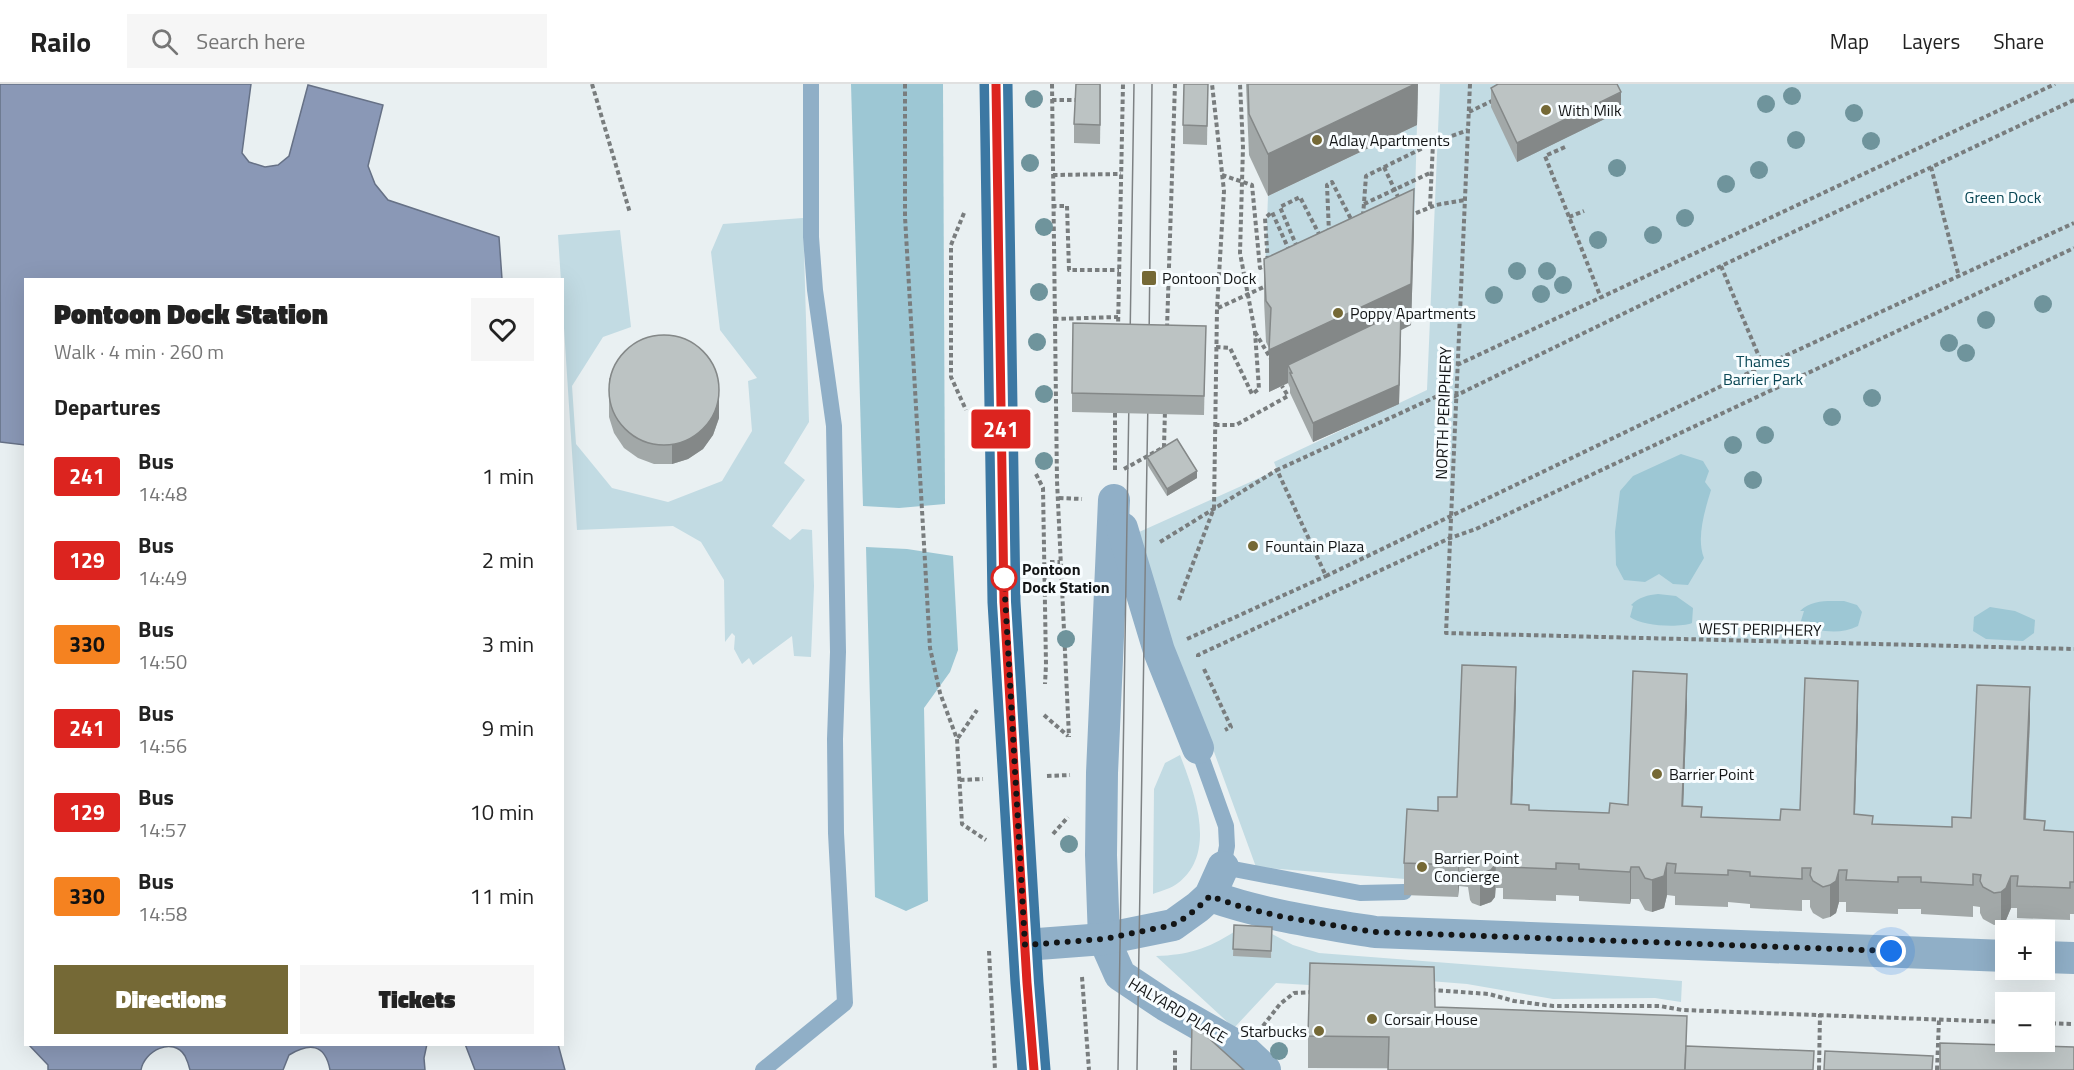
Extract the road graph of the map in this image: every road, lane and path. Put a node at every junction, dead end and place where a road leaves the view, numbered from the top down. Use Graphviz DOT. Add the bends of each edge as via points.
graph roads {
  1 [pos="592,84"];
  2 [pos="812,84"];
  3 [pos="905,84"];
  4 [pos="996,84"];
  5 [pos="1052,84"];
  6 [pos="1123,84"];
  7 [pos="1175,84"];
  8 [pos="1212,84"];
  9 [pos="1240,84"];
  10 [pos="1470,84"];
  11 [pos="2055,84"];
  12 [pos="1500,97"];
  13 [pos="1053,100"];
  14 [pos="1088,100"];
  15 [pos="2074,100"];
  16 [pos="1174,103"];
  17 [pos="1184,104"];
  18 [pos="1469,112"];
  19 [pos="1468,130"];
  20 [pos="1433,143"];
  21 [pos="1565,147"];
  22 [pos="1384,167"];
  23 [pos="1931,167"];
  24 [pos="1432,172"];
  25 [pos="1121,174"];
  26 [pos="1053,175"];
  27 [pos="1222,175"];
  28 [pos="1243,182"];
  29 [pos="1395,190"];
  30 [pos="1465,200"];
  31 [pos="1364,204"];
  32 [pos="1430,206"];
  33 [pos="1052,207"];
  34 [pos="1584,211"];
  35 [pos="630,213"];
  36 [pos="1569,216"];
  37 [pos="1363,222"];
  38 [pos="2074,223"];
  39 [pos="1356,231"];
  40 [pos="2074,248"];
  41 [pos="1289,251"];
  42 [pos="1301,257"];
  43 [pos="1721,266"];
  44 [pos="1119,270"];
  45 [pos="1959,277"];
  46 [pos="1278,280"];
  47 [pos="1248,294"];
  48 [pos="1601,298"];
  49 [pos="1217,309"];
  50 [pos="1118,317"];
  51 [pos="1054,319"];
  52 [pos="1255,332"];
  53 [pos="1118,339"];
  54 [pos="1167,339"];
  55 [pos="1216,347"];
  56 [pos="1270,359"];
  57 [pos="1456,365"];
  58 [pos="1763,366"];
  59 [pos="1282,386"];
  60 [pos="1455,396"];
  61 [pos="1115,403"];
  62 [pos="1165,408"];
  63 [pos="1215,425"];
  64 [pos="1277,470"];
  65 [pos="1214,508"];
  66 [pos="1451,515"];
  67 [pos="1450,538"];
  68 [pos="1132,559"];
  69 [pos="1050,562"];
  70 [pos="1060,562"];
  71 [pos="1326,576"];
  72 [pos="2074,649"];
  73 [pos="1159,651"];
  74 [pos="977,710"];
  75 [pos="1041,713"];
  76 [pos="1231,727"];
  77 [pos="957,739"];
  78 [pos="1198,748"];
  79 [pos="1051,776"];
  80 [pos="1071,776"];
  81 [pos="982,779"];
  82 [pos="960,780"];
  83 [pos="1072,812"];
  84 [pos="986,840"];
  85 [pos="1047,840"];
  86 [pos="1223,867"];
  87 [pos="1404,892"];
  88 [pos="1210,896"];
  89 [pos="1104,939"];
  90 [pos="1025,945"];
  91 [pos="1995,956"];
  92 [pos="2055,957"];
  93 [pos="2074,958"];
  94 [pos="1082,977"];
  95 [pos="1421,989"];
  96 [pos="1319,992"];
  97 [pos="1820,1014"];
  98 [pos="1938,1020"];
  99 [pos="1995,1022"];
  100 [pos="2055,1023"];
  101 [pos="2074,1024"];
  102 [pos="1255,1060"];
  103 [pos="763,1070"];
  104 [pos="1034,1070"];
  105 [pos="1089,1070"];
  106 [pos="1819,1070"];
  107 [pos="1937,1070"];
  1 -- 35 [label="path"];
  2 -- 103 [label="lane" via="811,237 834,426 836,833 845,1003"];
  3 -- 77 [label="path" via="905,217 930,648 940,693"];
  4 -- 90 [label="main road" via="1004,602"];
  5 -- 13 [label="path"];
  6 -- 25 [label="path"];
  7 -- 16 [label="path"];
  8 -- 27 [label="path"];
  9 -- 28 [label="path"];
  10 -- 18 [label="path, NORTH PERIPHERY"];
  11 -- 48 [label="path"];
  12 -- 18 [label="path"];
  13 -- 14 [label="path"];
  13 -- 26 [label="path"];
  15 -- 23 [label="path"];
  16 -- 17 [label="path"];
  16 -- 54 [label="path"];
  18 -- 19 [label="path, NORTH PERIPHERY"];
  19 -- 20 [label="path"];
  19 -- 30 [label="path, NORTH PERIPHERY"];
  20 -- 22 [label="path"];
  20 -- 24 [label="path"];
  21 -- 36 [label="path" via="1545,156"];
  22 -- 29 [label="path"];
  22 -- 31 [label="path" via="1366,176"];
  23 -- 43 [label="path"];
  23 -- 45 [label="path"];
  24 -- 29 [label="path"];
  24 -- 32 [label="path"];
  25 -- 26 [label="path"];
  25 -- 44 [label="path"];
  26 -- 33 [label="path"];
  27 -- 28 [label="path"];
  27 -- 49 [label="path"];
  28 -- 41 [label="path" via="1252,185 1260,268 1268,264 1265,218 1272,212"];
  28 -- 47 [label="path" via="1240,253"];
  29 -- 31 [label="path"];
  29 -- 32 [label="path" via="1408,217"];
  30 -- 32 [label="path"];
  30 -- 57 [label="path, NORTH PERIPHERY"];
  31 -- 37 [label="path"];
  33 -- 44 [label="path" via="1067,206 1069,270"];
  33 -- 51 [label="path"];
  34 -- 36 [label="path"];
  36 -- 48 [label="path"];
  38 -- 45 [label="path"];
  39 -- 42 [label="path" via="1332,182 1327,185 1327,245 1300,197 1280,207"];
  40 -- 67 [label="path"];
  43 -- 58 [label="path"];
  43 -- 60 [label="path"];
  44 -- 50 [label="path"];
  45 -- 58 [label="path"];
  46 -- 47 [label="path"];
  47 -- 49 [label="path"];
  47 -- 52 [label="path"];
  48 -- 57 [label="path"];
  49 -- 55 [label="path"];
  50 -- 51 [label="path"];
  50 -- 53 [label="path"];
  51 -- 70 [label="path"];
  52 -- 55 [label="path" via="1259,389 1252,394 1230,348"];
  52 -- 56 [label="path"];
  55 -- 63 [label="path"];
  57 -- 67 [label="path, NORTH PERIPHERY"];
  58 -- 66 [label="path"];
  59 -- 63 [label="path" via="1288,396 1236,425"];
  60 -- 64 [label="path" via="1443,394"];
  60 -- 66 [label="path"];
  61 -- 62 [label="path" via="1115,473 1164,447"];
  63 -- 65 [label="path"];
  64 -- 65 [label="path"];
  64 -- 71 [label="path"];
  65 -- 68 [label="path"];
  65 -- 73 [label="path"];
  66 -- 71 [label="path"];
  67 -- 72 [label="path, WEST PERIPHERY" via="1446,633"];
  67 -- 76 [label="path" via="1197,656"];
  68 -- 73 [label="street"];
  68 -- 89 [label="street" via="1114,500 1102,773"];
  69 -- 70 [label="path"];
  70 -- 75 [label="path" via="1068,736"];
  71 -- 73 [label="path"];
  73 -- 78 [label="street"];
  74 -- 77 [label="path"];
  77 -- 82 [label="path"];
  78 -- 86 [label="lane" via="1226,826"];
  79 -- 80 [label="path"];
  81 -- 82 [label="path"];
  82 -- 84 [label="path" via="962,824"];
  83 -- 85 [label="path"];
  86 -- 87 [label="lane" via="1360,893"];
  86 -- 88 [label="street"];
  88 -- 89 [label="street" via="1173,925"];
  88 -- 91 [label="street" via="1283,917 1375,932"];
  89 -- 90 [label="street"];
  89 -- 102 [label="street, HALYARD PLACE" via="1120,975"];
  90 -- 104 [label="main road"];
  92 -- 93 [label="street"];
  94 -- 105 [label="path"];
  95 -- 97 [label="path" via="1489,994 1553,1006 1660,1006"];
  96 -- 102 [label="path" via="1294,993 1280,1004"];
  97 -- 98 [label="path"];
  97 -- 106 [label="path"];
  98 -- 99 [label="path"];
  98 -- 107 [label="path"];
  100 -- 101 [label="path"];
}
